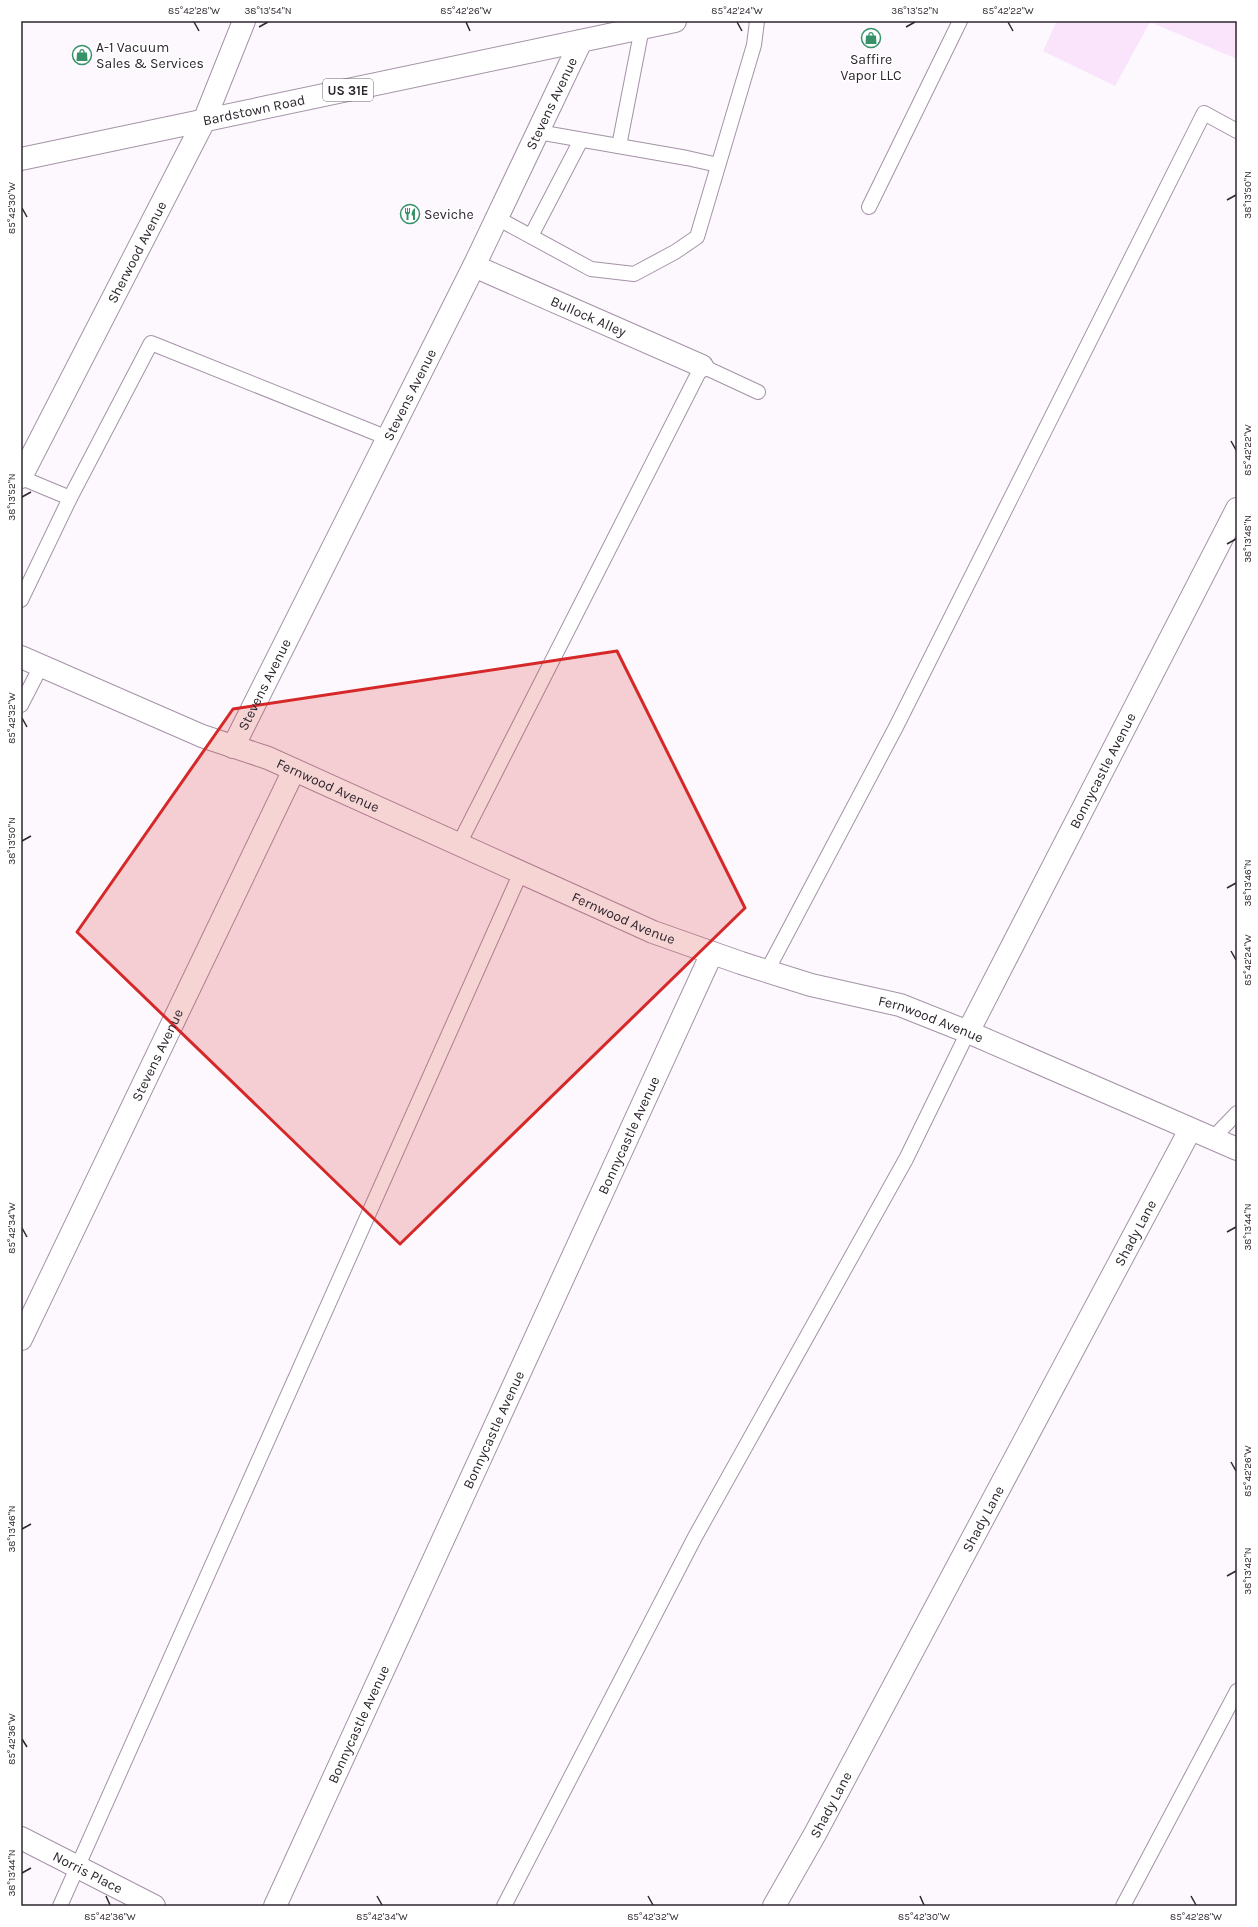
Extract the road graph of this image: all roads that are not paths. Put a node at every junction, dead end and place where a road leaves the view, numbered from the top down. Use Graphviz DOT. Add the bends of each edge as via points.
graph roads {
  1 [pos="244,21"];
  2 [pos="675,21"];
  3 [pos="757,21"];
  4 [pos="960,21"];
  5 [pos="617,27"];
  6 [pos="642,28"];
  7 [pos="581,41"];
  8 [pos="204,121"];
  9 [pos="1237,131"];
  10 [pos="538,132"];
  11 [pos="581,140"];
  12 [pos="619,146"];
  13 [pos="21,159"];
  14 [pos="718,165"];
  15 [pos="869,207"];
  16 [pos="497,218"];
  17 [pos="531,236"];
  18 [pos="474,266"];
  19 [pos="702,366"];
  20 [pos="758,392"];
  21 [pos="388,438"];
  22 [pos="22,477"];
  23 [pos="70,498"];
  24 [pos="1237,508"];
  25 [pos="21,600"];
  26 [pos="21,657"];
  27 [pos="41,666"];
  28 [pos="21,705"];
  29 [pos="233,747"];
  30 [pos="294,770"];
  31 [pos="459,844"];
  32 [pos="521,872"];
  33 [pos="712,953"];
  34 [pos="767,971"];
  35 [pos="968,1032"];
  36 [pos="1237,1113"];
  37 [pos="1190,1130"];
  38 [pos="1212,1139"];
  39 [pos="1237,1150"];
  40 [pos="21,1339"];
  41 [pos="1237,1692"];
  42 [pos="21,1838"];
  43 [pos="77,1867"];
  44 [pos="60,1906"];
  45 [pos="154,1906"];
  46 [pos="274,1906"];
  47 [pos="504,1906"];
  48 [pos="774,1906"];
  49 [pos="1123,1906"];
  1 -- 8 [label="street, Sherwood Avenue"];
  2 -- 6 [label="street, Bardstown Road / US 31E"];
  3 -- 14 [label="lane" via="754,45"];
  4 -- 15 [label="lane"];
  5 -- 6 [label="street, Bardstown Road / US 31E"];
  5 -- 7 [label="street, Bardstown Road / US 31E"];
  6 -- 12 [label="lane"];
  7 -- 8 [label="street, Bardstown Road / US 31E"];
  7 -- 10 [label="street, Stevens Avenue"];
  8 -- 13 [label="street, Bardstown Road / US 31E"];
  8 -- 22 [label="street, Sherwood Avenue"];
  9 -- 34 [label="lane" via="1204,113 896,727"];
  10 -- 11 [label="lane"];
  10 -- 16 [label="street, Stevens Avenue"];
  11 -- 12 [label="lane"];
  11 -- 17 [label="lane"];
  12 -- 14 [label="lane"];
  14 -- 17 [label="lane" via="697,237 634,274 591,269"];
  16 -- 17 [label="lane"];
  16 -- 18 [label="street, Stevens Avenue"];
  18 -- 19 [label="street, Bullock Alley"];
  18 -- 21 [label="street, Stevens Avenue"];
  19 -- 20 [label="lane"];
  19 -- 31 [label="lane"];
  21 -- 23 [label="lane" via="151,343"];
  21 -- 29 [label="street, Stevens Avenue"];
  22 -- 23 [label="lane"];
  23 -- 25 [label="lane"];
  24 -- 35 [label="street, Bonnycastle Avenue"];
  26 -- 27 [label="street, Fernwood Avenue"];
  27 -- 28 [label="lane"];
  27 -- 29 [label="street, Fernwood Avenue"];
  29 -- 30 [label="street, Fernwood Avenue" via="268,758"];
  30 -- 31 [label="street, Fernwood Avenue"];
  30 -- 40 [label="street, Stevens Avenue"];
  31 -- 32 [label="street, Fernwood Avenue"];
  32 -- 33 [label="street, Fernwood Avenue" via="653,932"];
  32 -- 43 [label="lane"];
  33 -- 34 [label="street, Fernwood Avenue"];
  33 -- 46 [label="street, Bonnycastle Avenue"];
  34 -- 35 [label="street, Fernwood Avenue" via="900,1005"];
  35 -- 37 [label="street, Fernwood Avenue"];
  35 -- 47 [label="lane" via="906,1159 695,1537"];
  36 -- 38 [label="lane"];
  37 -- 38 [label="street, Fernwood Avenue"];
  37 -- 48 [label="street, Shady Lane" via="815,1834"];
  38 -- 39 [label="street, Fernwood Avenue"];
  41 -- 49 [label="lane"];
  42 -- 43 [label="street, Norris Place"];
  43 -- 44 [label="lane"];
  43 -- 45 [label="street, Norris Place"];
}
